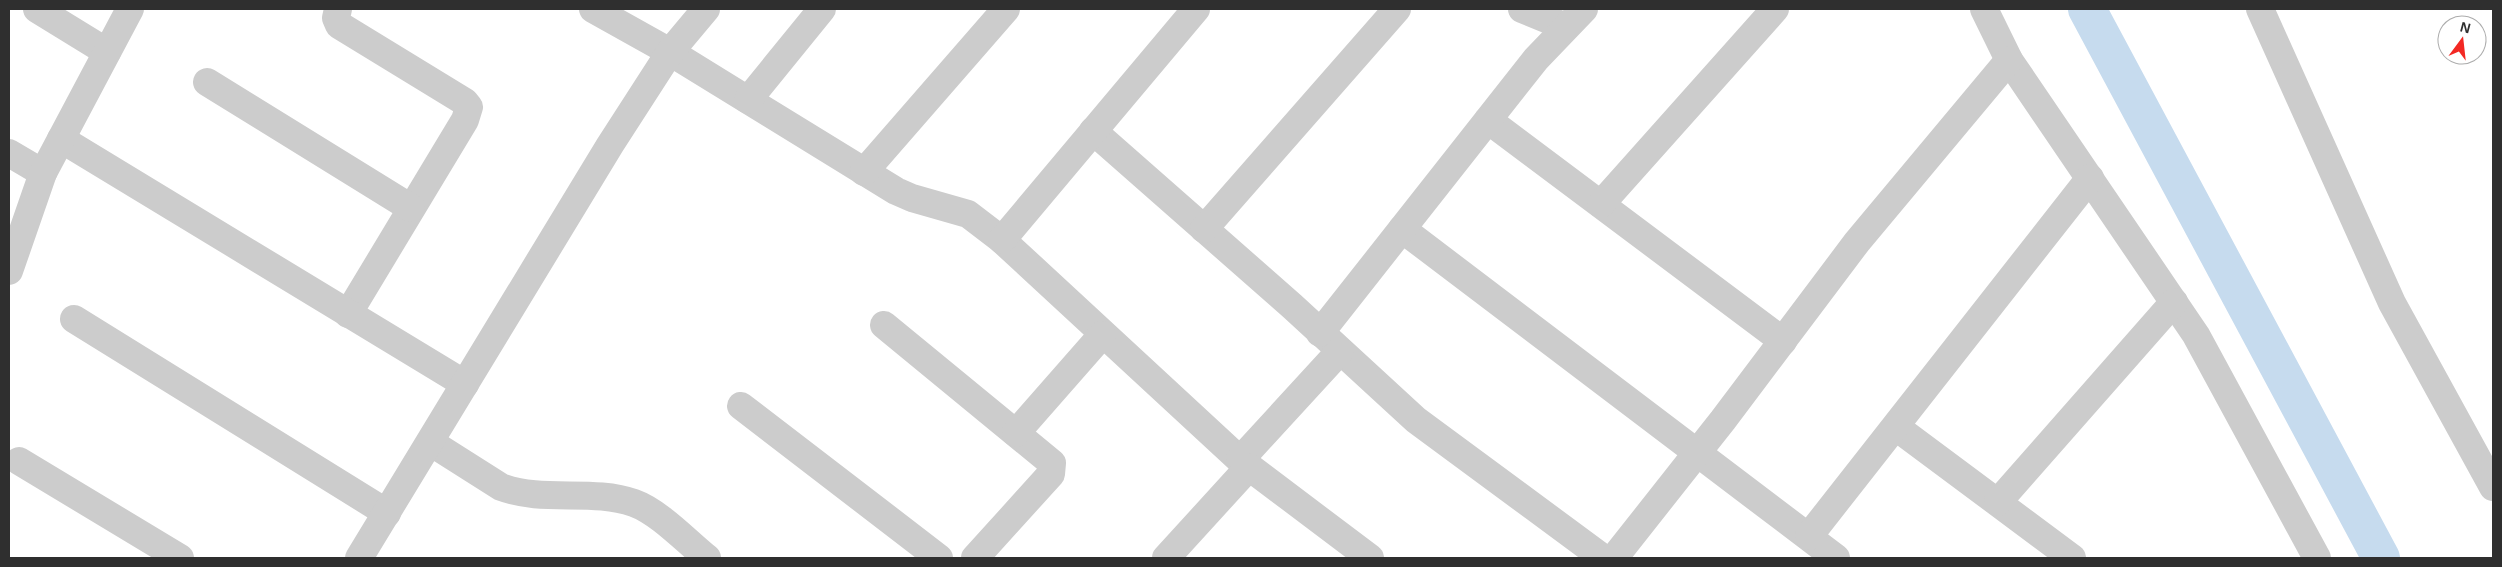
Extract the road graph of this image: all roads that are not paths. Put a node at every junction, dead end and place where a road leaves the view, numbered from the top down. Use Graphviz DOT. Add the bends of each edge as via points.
graph roads {
  1 [pos="37,9"];
  2 [pos="130,9"];
  3 [pos="338,9"];
  4 [pos="594,9"];
  5 [pos="706,9"];
  6 [pos="822,9"];
  7 [pos="1006,9"];
  8 [pos="1196,9"];
  9 [pos="1397,9"];
  10 [pos="1522,9"];
  11 [pos="1775,9"];
  12 [pos="1984,9"];
  13 [pos="2260,9"];
  14 [pos="1575,18"];
  15 [pos="107,52"];
  16 [pos="670,52"];
  17 [pos="2009,60"];
  18 [pos="207,82"];
  19 [pos="748,100"];
  20 [pos="1488,120"];
  21 [pos="1093,131"];
  22 [pos="61,140"];
  23 [pos="9,153"];
  24 [pos="864,172"];
  25 [pos="43,173"];
  26 [pos="2090,178"];
  27 [pos="1601,204"];
  28 [pos="411,208"];
  29 [pos="1204,228"];
  30 [pos="1402,229"];
  31 [pos="1002,240"];
  32 [pos="9,272"];
  33 [pos="2174,302"];
  34 [pos="348,314"];
  35 [pos="74,319"];
  36 [pos="884,325"];
  37 [pos="1320,332"];
  38 [pos="1102,335"];
  39 [pos="1783,341"];
  40 [pos="1340,351"];
  41 [pos="465,384"];
  42 [pos="741,406"];
  43 [pos="1896,427"];
  44 [pos="1016,433"];
  45 [pos="430,442"];
  46 [pos="1697,453"];
  47 [pos="19,461"];
  48 [pos="1245,464"];
  49 [pos="2493,487"];
  50 [pos="1998,502"];
  51 [pos="387,513"];
  52 [pos="1809,536"];
  53 [pos="180,558"];
  54 [pos="359,558"];
  55 [pos="707,558"];
  56 [pos="939,558"];
  57 [pos="975,558"];
  58 [pos="1166,558"];
  59 [pos="1370,558"];
  60 [pos="1603,558"];
  61 [pos="1614,558"];
  62 [pos="1836,558"];
  63 [pos="2072,558"];
  64 [pos="2317,558"];
  1 -- 15 [label="street"];
  2 -- 15 [label="street"];
  3 -- 28 [label="street" via="336,18 339,25 466,102 469,108 465,120"];
  4 -- 16 [label="street"];
  5 -- 16 [label="street"];
  6 -- 19 [label="street"];
  7 -- 24 [label="street"];
  8 -- 21 [label="street"];
  9 -- 29 [label="street"];
  10 -- 14 [label="street"];
  11 -- 27 [label="street"];
  12 -- 17 [label="street"];
  13 -- 49 [label="street" via="2392,303"];
  14 -- 20 [label="street" via="1536,58"];
  15 -- 22 [label="street"];
  16 -- 19 [label="street"];
  16 -- 41 [label="street" via="610,144"];
  17 -- 26 [label="street"];
  17 -- 39 [label="street" via="1857,242"];
  18 -- 28 [label="street"];
  19 -- 24 [label="street"];
  20 -- 27 [label="street"];
  20 -- 30 [label="street"];
  21 -- 29 [label="street"];
  21 -- 31 [label="street"];
  22 -- 25 [label="street"];
  22 -- 34 [label="street"];
  23 -- 25 [label="street"];
  24 -- 31 [label="street" via="912,198 968,214"];
  25 -- 32 [label="street"];
  26 -- 33 [label="street"];
  26 -- 43 [label="street"];
  27 -- 39 [label="street"];
  28 -- 34 [label="street"];
  29 -- 37 [label="street"];
  30 -- 37 [label="street"];
  30 -- 46 [label="street"];
  31 -- 38 [label="street"];
  33 -- 50 [label="street"];
  33 -- 64 [label="street" via="2196,335"];
  34 -- 41 [label="street"];
  35 -- 51 [label="street"];
  36 -- 44 [label="street"];
  37 -- 40 [label="street"];
  38 -- 44 [label="street"];
  38 -- 48 [label="street"];
  39 -- 46 [label="street"];
  40 -- 48 [label="street"];
  40 -- 60 [label="street" via="1416,420"];
  41 -- 45 [label="street"];
  42 -- 56 [label="street"];
  43 -- 50 [label="street"];
  43 -- 52 [label="street"];
  44 -- 57 [label="street" via="1052,463 1053,468"];
  45 -- 51 [label="street"];
  45 -- 55 [label="street" via="501,487 513,491 635,503"];
  46 -- 52 [label="street"];
  46 -- 61 [label="street"];
  47 -- 53 [label="street"];
  48 -- 58 [label="street"];
  48 -- 59 [label="street"];
  50 -- 63 [label="street"];
  51 -- 54 [label="street"];
  52 -- 62 [label="street"];
}
